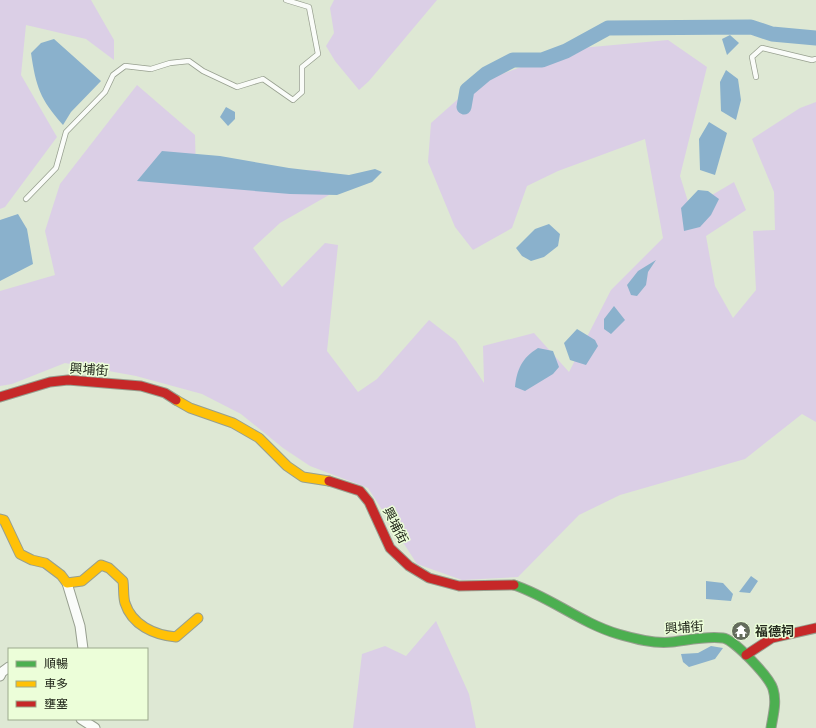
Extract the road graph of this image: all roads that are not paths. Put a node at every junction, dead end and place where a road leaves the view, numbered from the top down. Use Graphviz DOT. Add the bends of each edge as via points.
graph roads {
  1 [pos="286,0"];
  2 [pos="816,59"];
  3 [pos="756,77"];
  4 [pos="26,199"];
  5 [pos="0,397"];
  6 [pos="0,519"];
  7 [pos="67,584"];
  8 [pos="198,618"];
  9 [pos="816,628"];
  10 [pos="82,648"];
  11 [pos="746,655"];
  12 [pos="8,668"];
  13 [pos="0,676"];
  14 [pos="83,720"];
  15 [pos="95,728"];
  16 [pos="771,728"];
  1 -- 4 [label="lane" via="309,7 318,54 302,67 302,92 293,100 263,79 237,87 203,71 189,61 170,62 151,69 125,66 113,75 105,92 66,132 56,168"];
  2 -- 3 [label="lane" via="762,48 752,57"];
  5 -- 11 [label="street, 興埔街" via="50,382 68,380 141,386 165,393 190,408 233,423 259,438 286,466 303,477 332,482 360,491 369,502 390,548 408,566 429,578 459,586 513,585 618,634 652,642 725,638"];
  6 -- 7 [label="street" via="4,520 20,554 45,563"];
  7 -- 8 [label="street" via="75,585 87,579 101,566 109,568 123,580 124,602 132,616 146,630 163,637 176,637"];
  7 -- 10 [label="street" via="80,626"];
  9 -- 11 [label="street" via="772,638"];
  11 -- 16 [label="street, 興埔街" via="773,688 775,701"];
  12 -- 13 [label="street"];
  14 -- 15 [label="street"];
}
